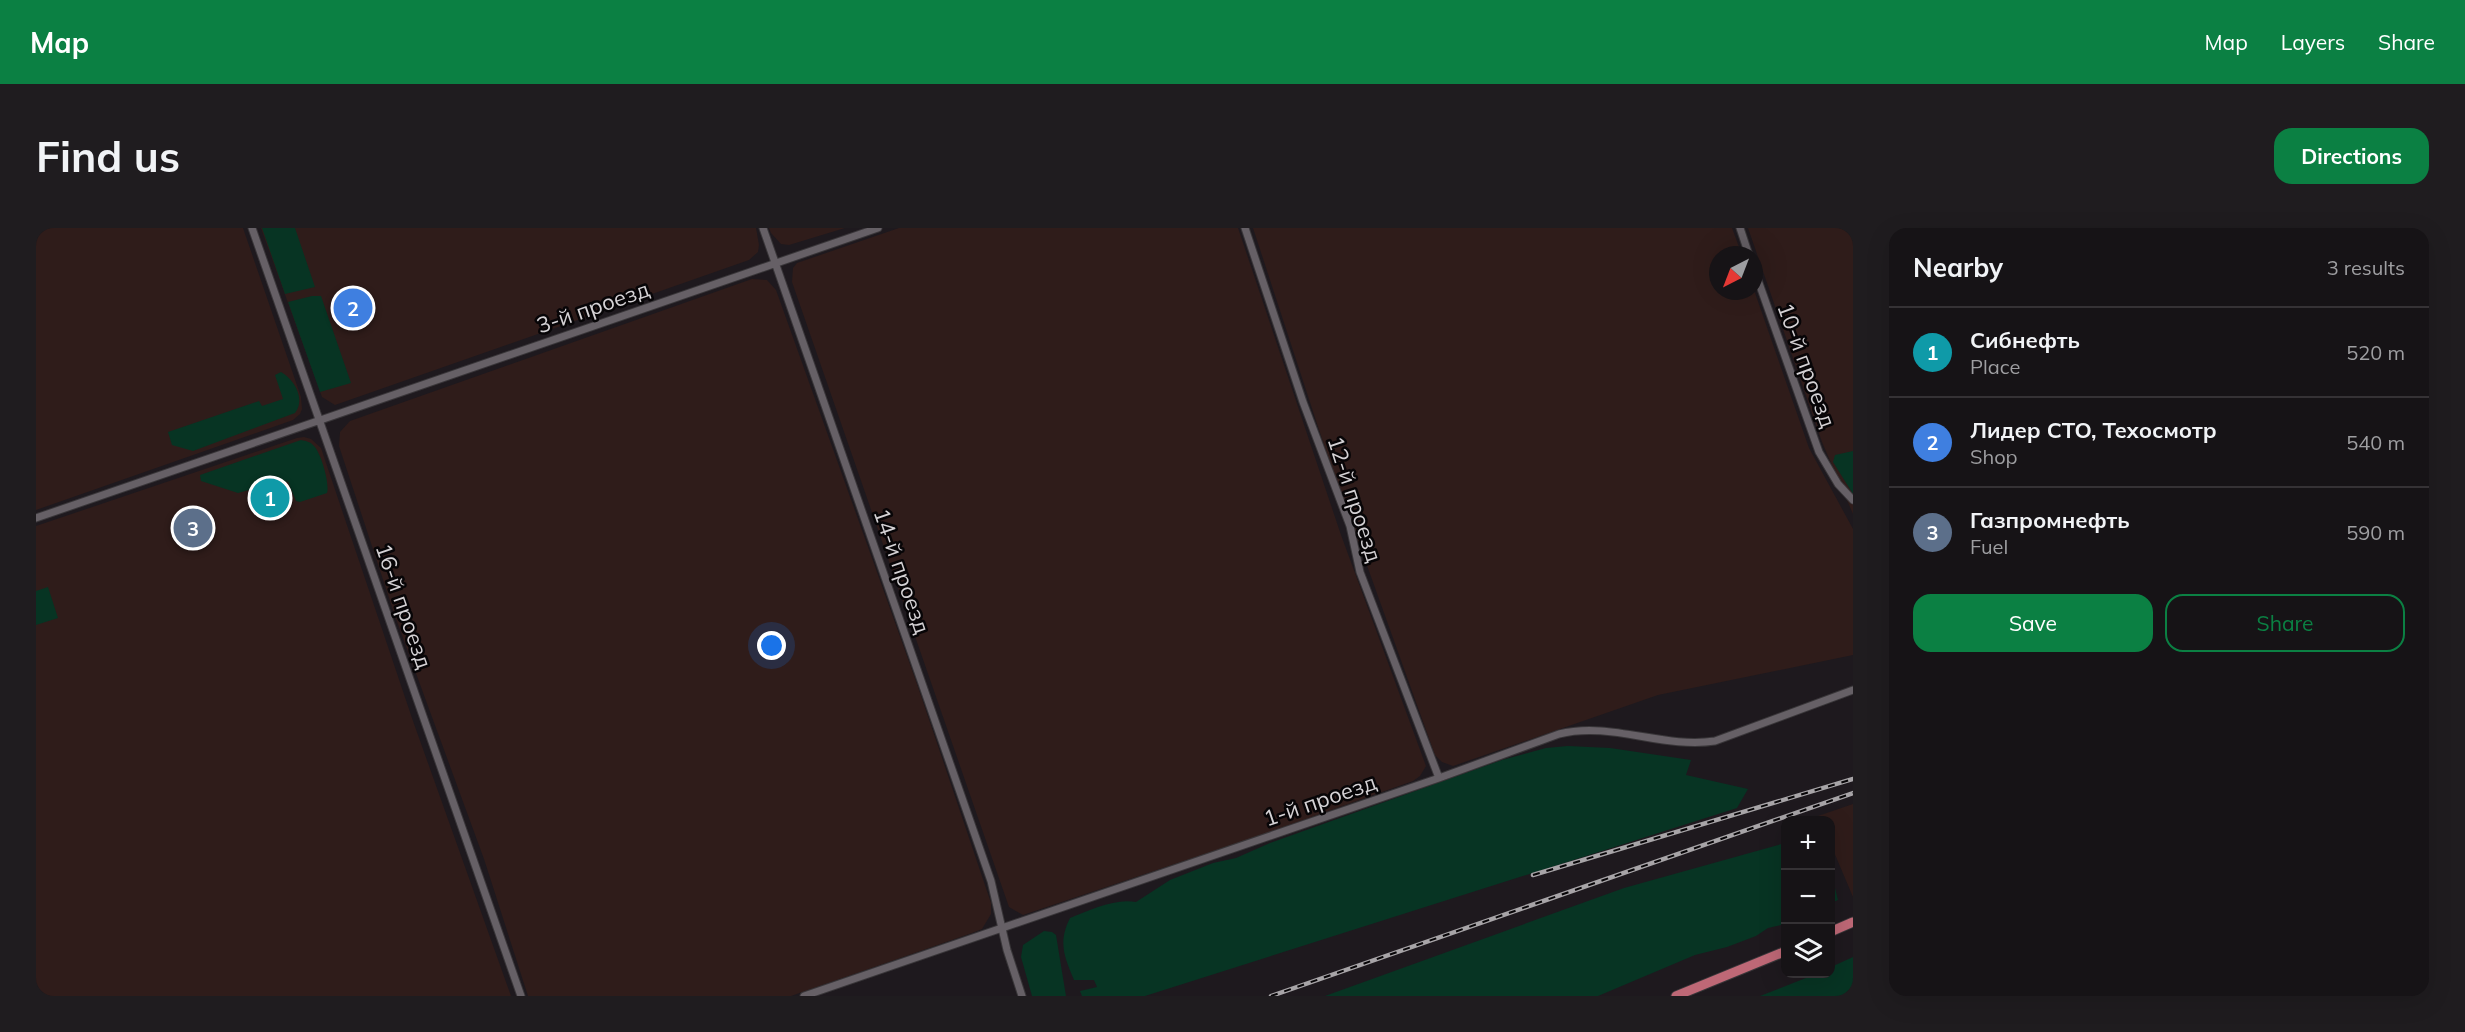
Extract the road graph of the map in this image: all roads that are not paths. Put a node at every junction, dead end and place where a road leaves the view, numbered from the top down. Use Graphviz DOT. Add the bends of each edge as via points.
graph roads {
  1 [pos="252,228"];
  2 [pos="763,228"];
  3 [pos="878,228"];
  4 [pos="1245,228"];
  5 [pos="1740,228"];
  6 [pos="1746,246"];
  7 [pos="774,262"];
  8 [pos="1763,294"];
  9 [pos="320,421"];
  10 [pos="1853,500"];
  11 [pos="36,518"];
  12 [pos="1853,690"];
  13 [pos="1438,778"];
  14 [pos="1853,922"];
  15 [pos="1002,927"];
  16 [pos="1835,930"];
  17 [pos="1781,953"];
  18 [pos="521,996"];
  19 [pos="804,996"];
  20 [pos="1022,996"];
  21 [pos="1676,996"];
  1 -- 9 [label="street, 16-й проезд"];
  2 -- 7 [label="street, 14-й проезд"];
  3 -- 7 [label="street, 3-й проезд"];
  4 -- 13 [label="street, 12-й проезд" via="1303,402 1350,526 1360,572"];
  5 -- 6 [label="street"];
  7 -- 9 [label="street, 3-й проезд"];
  7 -- 15 [label="street, 14-й проезд" via="991,881"];
  8 -- 10 [label="street, 10-й проезд" via="1820,452 1832,476"];
  9 -- 11 [label="street, 3-й проезд"];
  9 -- 18 [label="street, 16-й проезд"];
  12 -- 13 [label="street, 1-й проезд" via="1715,741 1694,743 1572,731"];
  13 -- 15 [label="street, 1-й проезд"];
  14 -- 16 [label="main road"];
  15 -- 19 [label="street, 1-й проезд"];
  15 -- 20 [label="street, 14-й проезд"];
  17 -- 21 [label="main road"];
}
